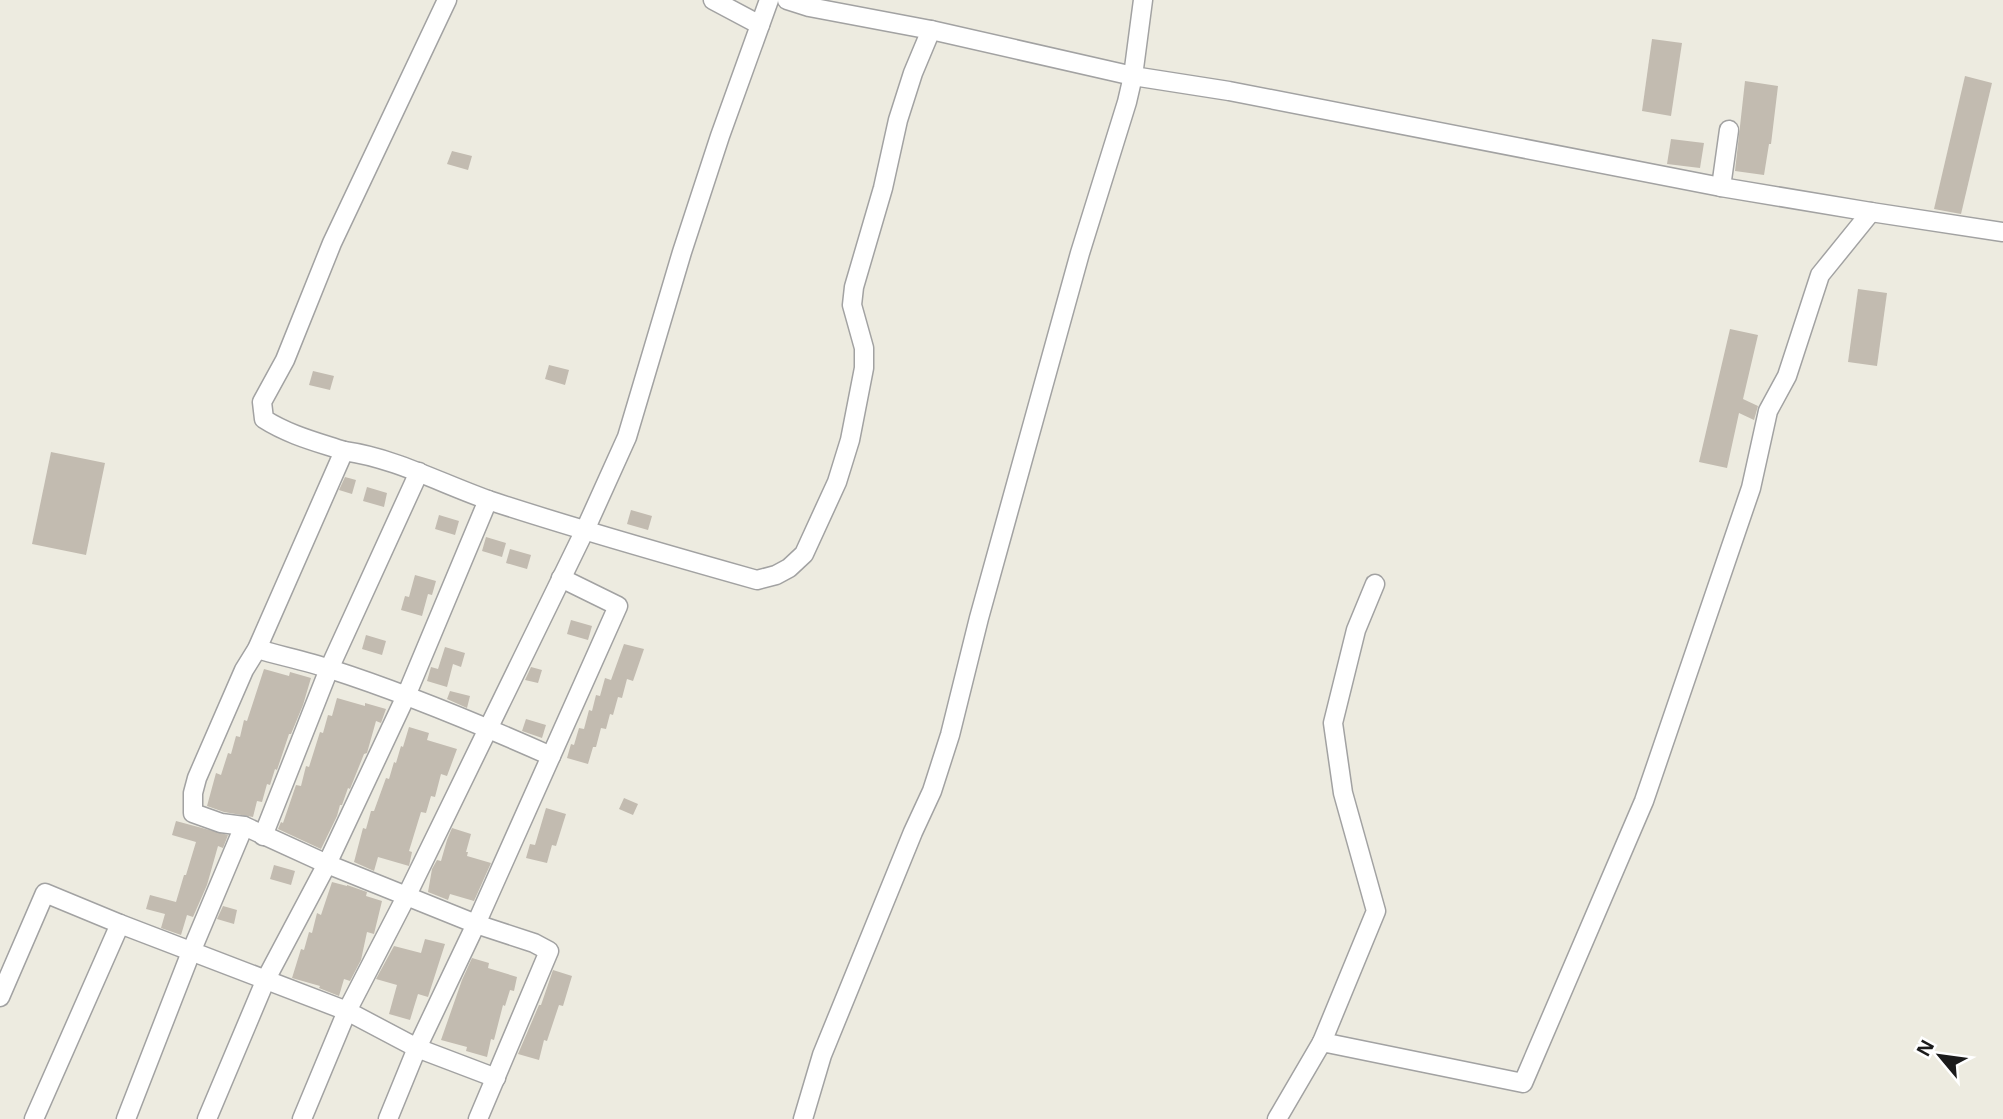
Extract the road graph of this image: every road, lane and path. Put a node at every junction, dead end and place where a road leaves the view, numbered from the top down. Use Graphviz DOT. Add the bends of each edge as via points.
graph roads {
  1 [pos="447,0"];
  2 [pos="713,0"];
  3 [pos="769,0"];
  4 [pos="787,0"];
  5 [pos="1143,0"];
  6 [pos="857,8"];
  7 [pos="760,25"];
  8 [pos="931,30"];
  9 [pos="1133,76"];
  10 [pos="1729,130"];
  11 [pos="1721,187"];
  12 [pos="1871,212"];
  13 [pos="2003,232"];
  14 [pos="344,451"];
  15 [pos="419,472"];
  16 [pos="488,500"];
  17 [pos="585,530"];
  18 [pos="561,578"];
  19 [pos="1375,584"];
  20 [pos="257,649"];
  21 [pos="330,669"];
  22 [pos="406,696"];
  23 [pos="489,728"];
  24 [pos="551,756"];
  25 [pos="244,827"];
  26 [pos="263,836"];
  27 [pos="327,864"];
  28 [pos="407,895"];
  29 [pos="120,924"];
  30 [pos="476,924"];
  31 [pos="191,951"];
  32 [pos="267,979"];
  33 [pos="0,997"];
  34 [pos="347,1011"];
  35 [pos="1322,1042"];
  36 [pos="417,1048"];
  37 [pos="496,1078"];
  38 [pos="34,1119"];
  39 [pos="126,1119"];
  40 [pos="208,1119"];
  41 [pos="302,1119"];
  42 [pos="388,1119"];
  43 [pos="478,1119"];
  44 [pos="803,1119"];
  45 [pos="1277,1119"];
  1 -- 14 [label="street" via="332,243 285,360 261,402 264,419 272,424"];
  2 -- 7 [label="street"];
  3 -- 7 [label="street"];
  4 -- 6 [label="street" via="809,7"];
  5 -- 9 [label="street"];
  6 -- 8 [label="street"];
  7 -- 17 [label="street" via="682,252 627,438"];
  8 -- 9 [label="street"];
  8 -- 17 [label="street" via="898,120 854,287 852,305 864,348 864,368 850,440 837,482 804,554 789,568 757,580"];
  9 -- 11 [label="street"];
  9 -- 44 [label="street" via="975,631 950,735 932,791 822,1055"];
  10 -- 11 [label="street"];
  11 -- 12 [label="street"];
  12 -- 13 [label="street"];
  12 -- 35 [label="street" via="1820,275 1787,376 1768,411 1751,488 1644,801 1523,1083"];
  14 -- 15 [label="street"];
  14 -- 20 [label="street"];
  15 -- 16 [label="street"];
  15 -- 21 [label="street"];
  16 -- 17 [label="street"];
  16 -- 22 [label="street"];
  17 -- 18 [label="street"];
  18 -- 23 [label="street"];
  18 -- 24 [label="street" via="618,606"];
  19 -- 35 [label="street" via="1356,630 1332,723 1343,793 1377,911"];
  20 -- 21 [label="street"];
  20 -- 25 [label="street" via="193,793 193,813"];
  21 -- 22 [label="street"];
  21 -- 26 [label="street"];
  22 -- 23 [label="street"];
  22 -- 27 [label="street"];
  23 -- 24 [label="street"];
  23 -- 28 [label="street"];
  24 -- 30 [label="street"];
  25 -- 26 [label="street"];
  25 -- 31 [label="street"];
  26 -- 27 [label="street"];
  27 -- 28 [label="street"];
  27 -- 32 [label="street"];
  28 -- 30 [label="street"];
  28 -- 34 [label="street"];
  29 -- 31 [label="street"];
  29 -- 33 [label="street" via="45,893"];
  29 -- 38 [label="street"];
  30 -- 36 [label="street"];
  30 -- 37 [label="street" via="549,951"];
  31 -- 32 [label="street"];
  31 -- 39 [label="street"];
  32 -- 34 [label="street"];
  32 -- 40 [label="street"];
  34 -- 36 [label="street"];
  34 -- 41 [label="street"];
  35 -- 45 [label="street"];
  36 -- 37 [label="street"];
  36 -- 42 [label="street"];
  37 -- 43 [label="street"];
}
